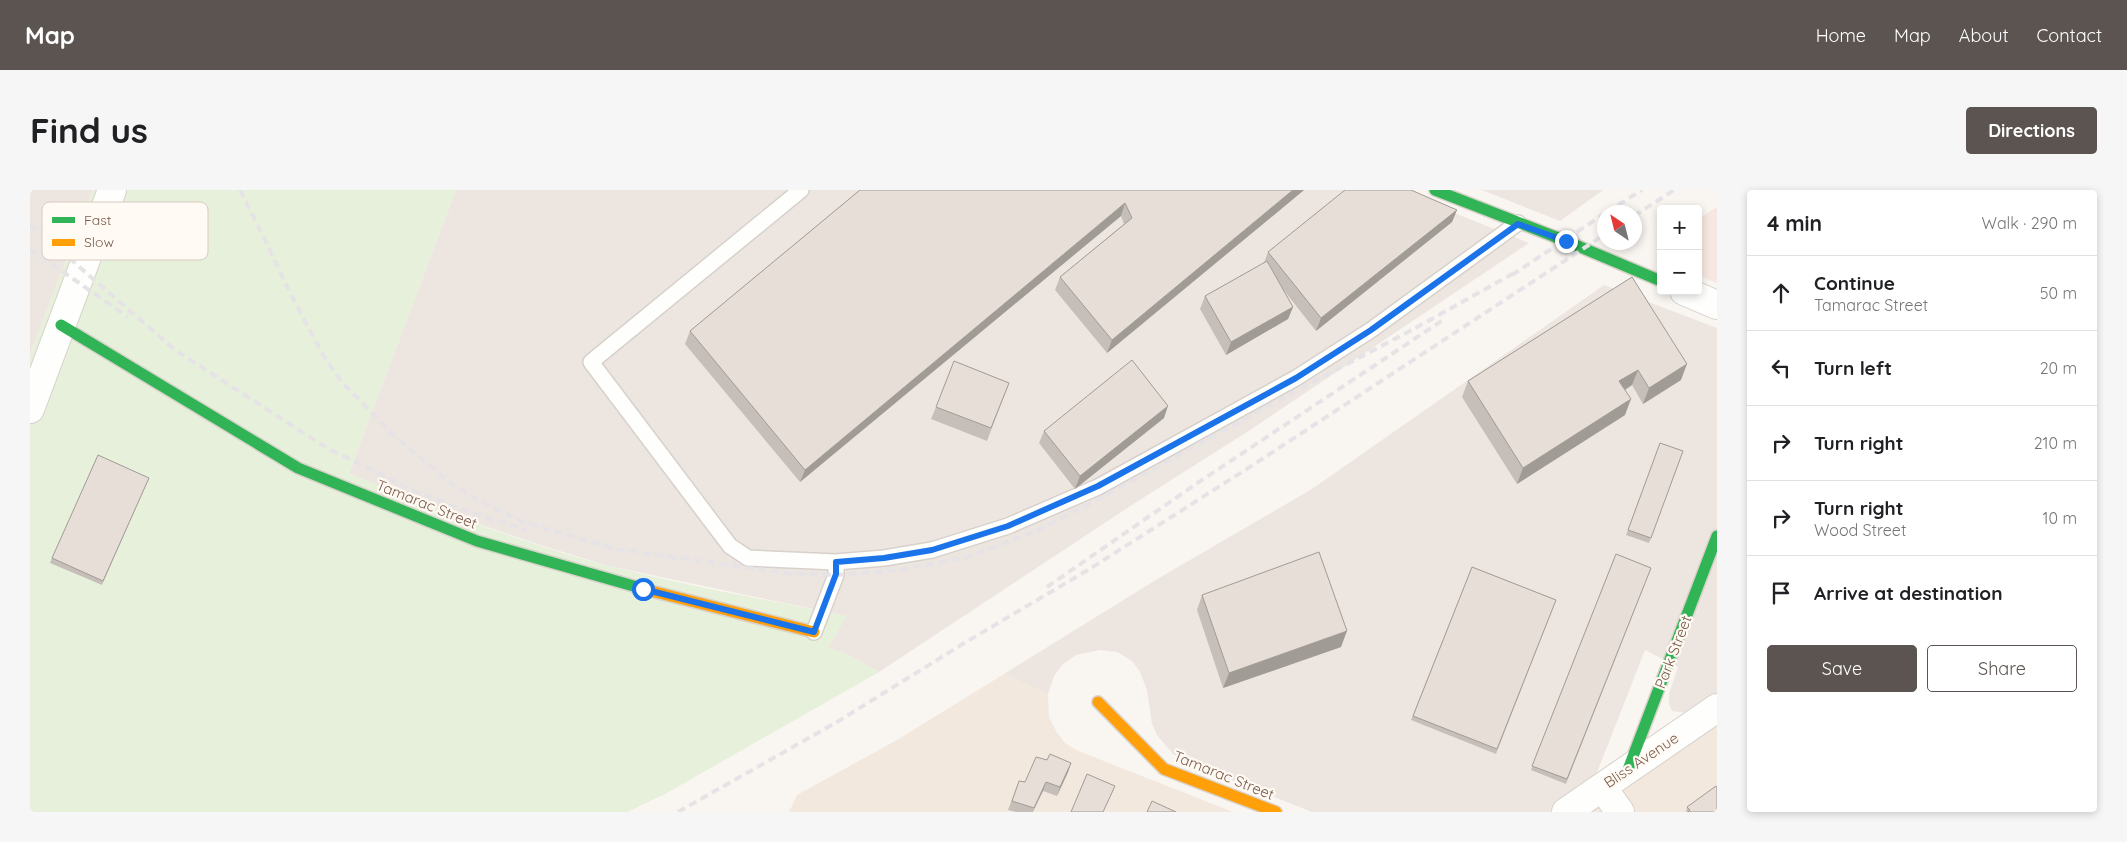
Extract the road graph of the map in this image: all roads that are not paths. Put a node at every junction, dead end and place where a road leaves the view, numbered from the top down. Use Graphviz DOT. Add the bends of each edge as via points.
graph roads {
  1 [pos="112,190"];
  2 [pos="801,190"];
  3 [pos="1435,190"];
  4 [pos="107,202"];
  5 [pos="1518,224"];
  6 [pos="86,260"];
  7 [pos="1657,280"];
  8 [pos="1693,295"];
  9 [pos="1717,305"];
  10 [pos="61,325"];
  11 [pos="30,409"];
  12 [pos="1717,536"];
  13 [pos="836,562"];
  14 [pos="814,632"];
  15 [pos="1098,702"];
  16 [pos="1717,708"];
  17 [pos="1629,768"];
  18 [pos="1602,786"];
  19 [pos="1276,812"];
  20 [pos="1566,812"];
  21 [pos="1620,812"];
  1 -- 4 [label="street"];
  2 -- 13 [label="lane" via="591,362 730,546 748,558"];
  3 -- 5 [label="street"];
  5 -- 7 [label="street"];
  5 -- 13 [label="lane" via="1371,330 1296,378 1098,486 1008,526 932,550"];
  6 -- 10 [label="street"];
  8 -- 9 [label="street"];
  10 -- 11 [label="street"];
  10 -- 14 [label="street, Tamarac Street" via="298,468 476,541 643,589"];
  12 -- 17 [label="street, Park Street"];
  13 -- 14 [label="lane" via="836,574"];
  15 -- 19 [label="street, Tamarac Street" via="1164,769"];
  16 -- 17 [label="street, Bliss Avenue"];
  17 -- 18 [label="street, Bliss Avenue"];
  18 -- 20 [label="street, Bliss Avenue"];
  18 -- 21 [label="street"];
}
